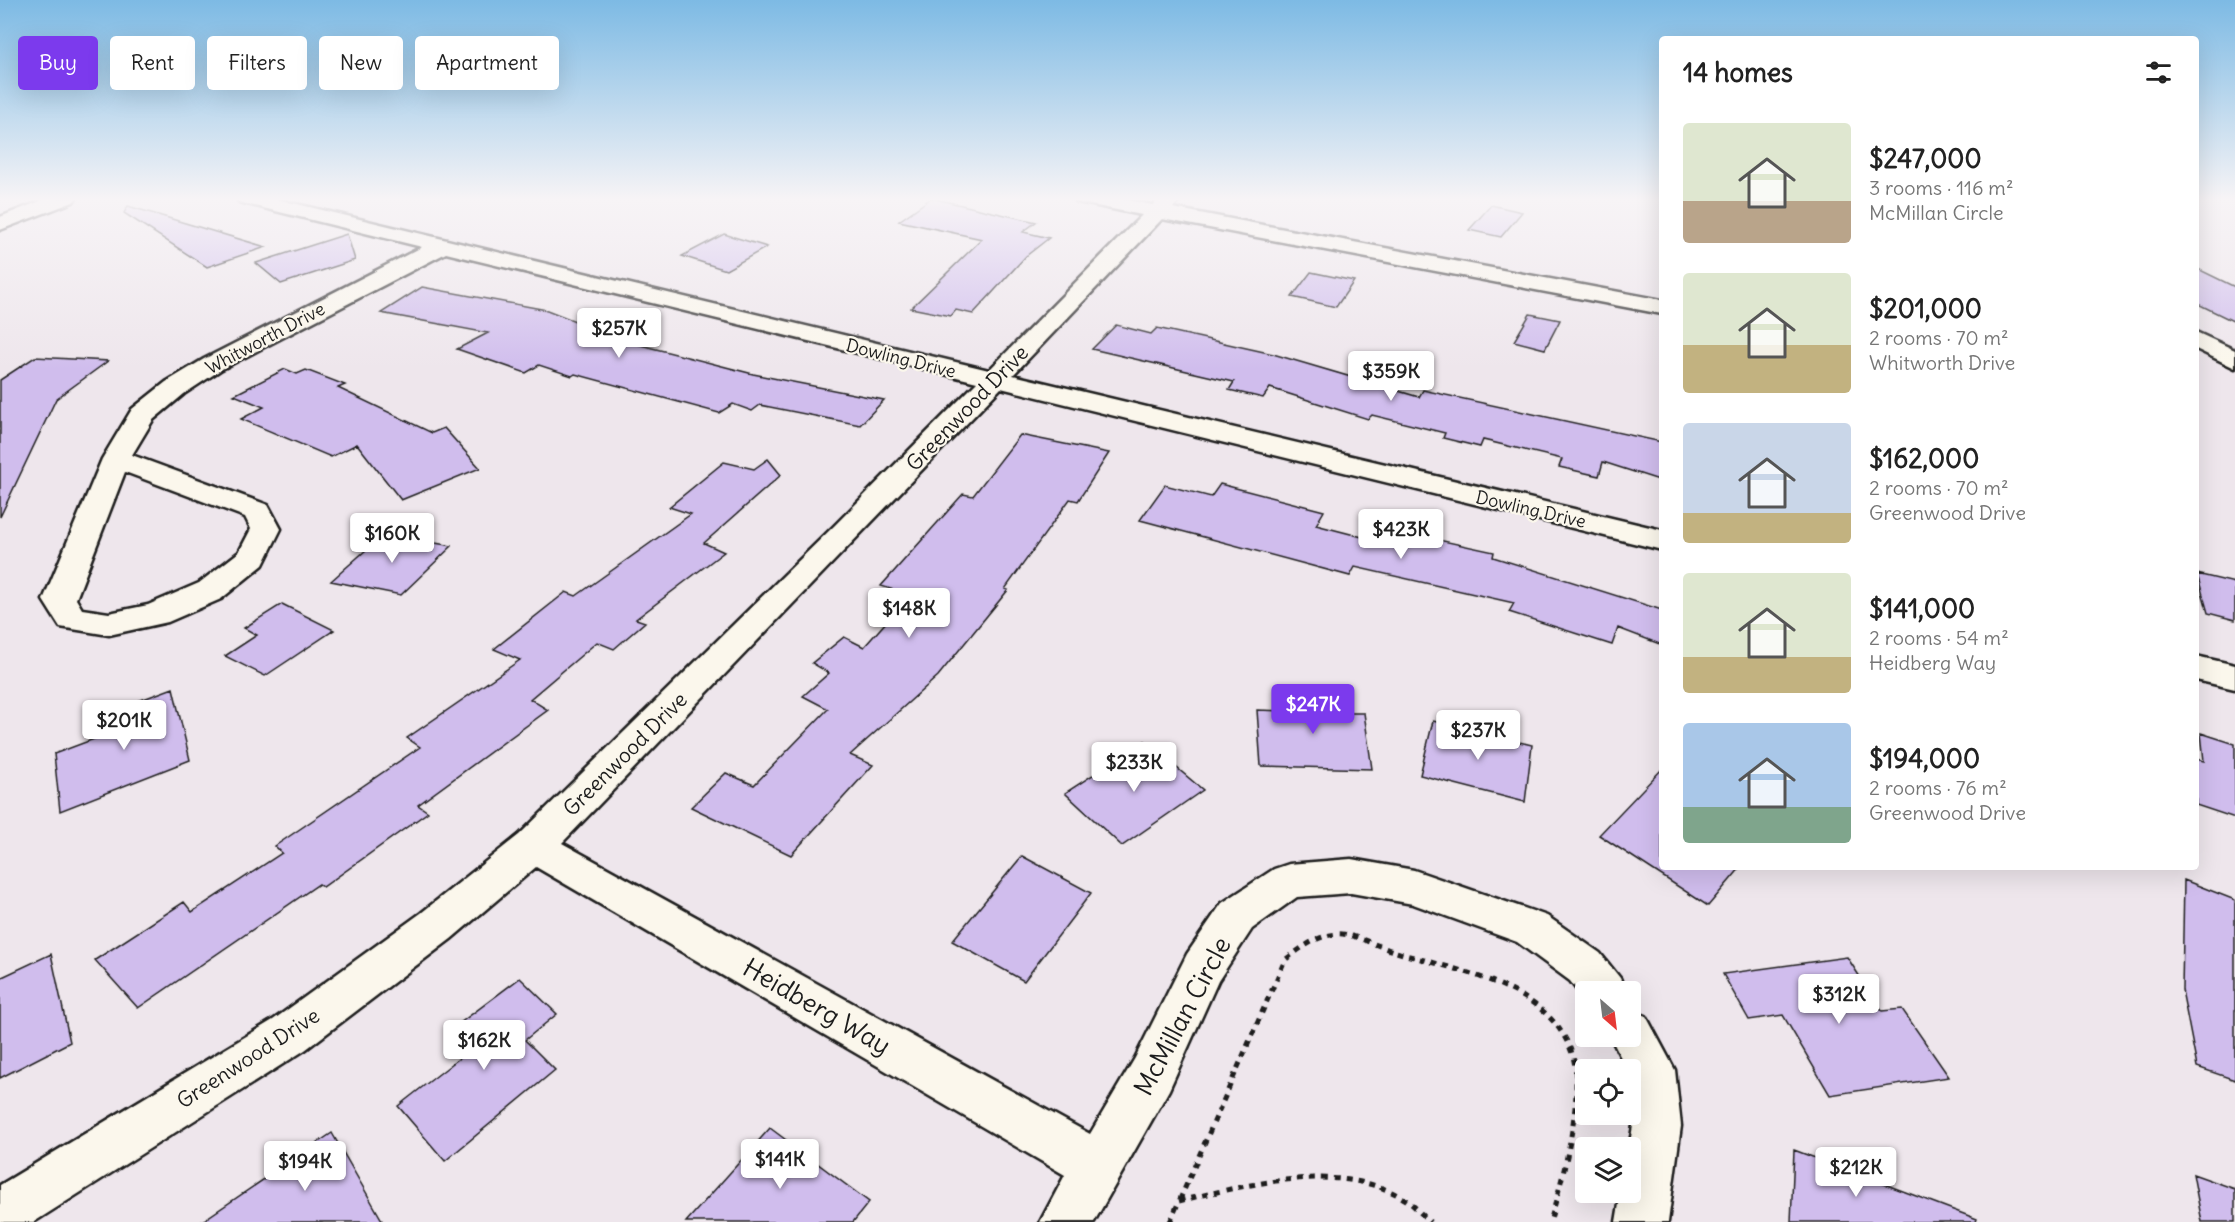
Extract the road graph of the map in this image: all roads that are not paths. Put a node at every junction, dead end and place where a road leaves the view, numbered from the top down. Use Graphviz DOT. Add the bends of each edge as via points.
graph roads {
  1 [pos="424,255"];
  2 [pos="473,255"];
  3 [pos="1115,255"];
  4 [pos="1408,255"];
  5 [pos="1659,306"];
  6 [pos="2199,341"];
  7 [pos="2235,360"];
  8 [pos="993,381"];
  9 [pos="116,459"];
  10 [pos="1659,539"];
  11 [pos="2199,669"];
  12 [pos="2235,678"];
  13 [pos="533,846"];
  14 [pos="1595,981"];
  15 [pos="1639,1047"];
  16 [pos="1100,1167"];
  17 [pos="0,1213"];
  18 [pos="1066,1222"];
  19 [pos="1641,1222"];
  1 -- 9 [label="street, Whitworth Drive" via="213,364 175,388 142,415"];
  2 -- 8 [label="street, Dowling Drive"];
  3 -- 8 [label="street, Greenwood Drive"];
  4 -- 5 [label="street"];
  6 -- 7 [label="street"];
  8 -- 10 [label="street, Dowling Drive"];
  8 -- 13 [label="street, Greenwood Drive"];
  9 -- 9 [label="street, Whitworth Drive" via="257,511 266,529 252,558 210,591 156,614 109,624 72,619 59,600"];
  11 -- 12 [label="street"];
  13 -- 16 [label="street, Heidberg Way"];
  13 -- 17 [label="street, Greenwood Drive" via="436,926 289,1035"];
  14 -- 16 [label="street, McMillan Circle" via="1585,968 1532,929 1414,886 1351,876 1289,881 1237,916 1202,968 1152,1074"];
  15 -- 19 [label="street" via="1652,1070 1657,1126"];
  16 -- 18 [label="street, McMillan Circle"];
}
